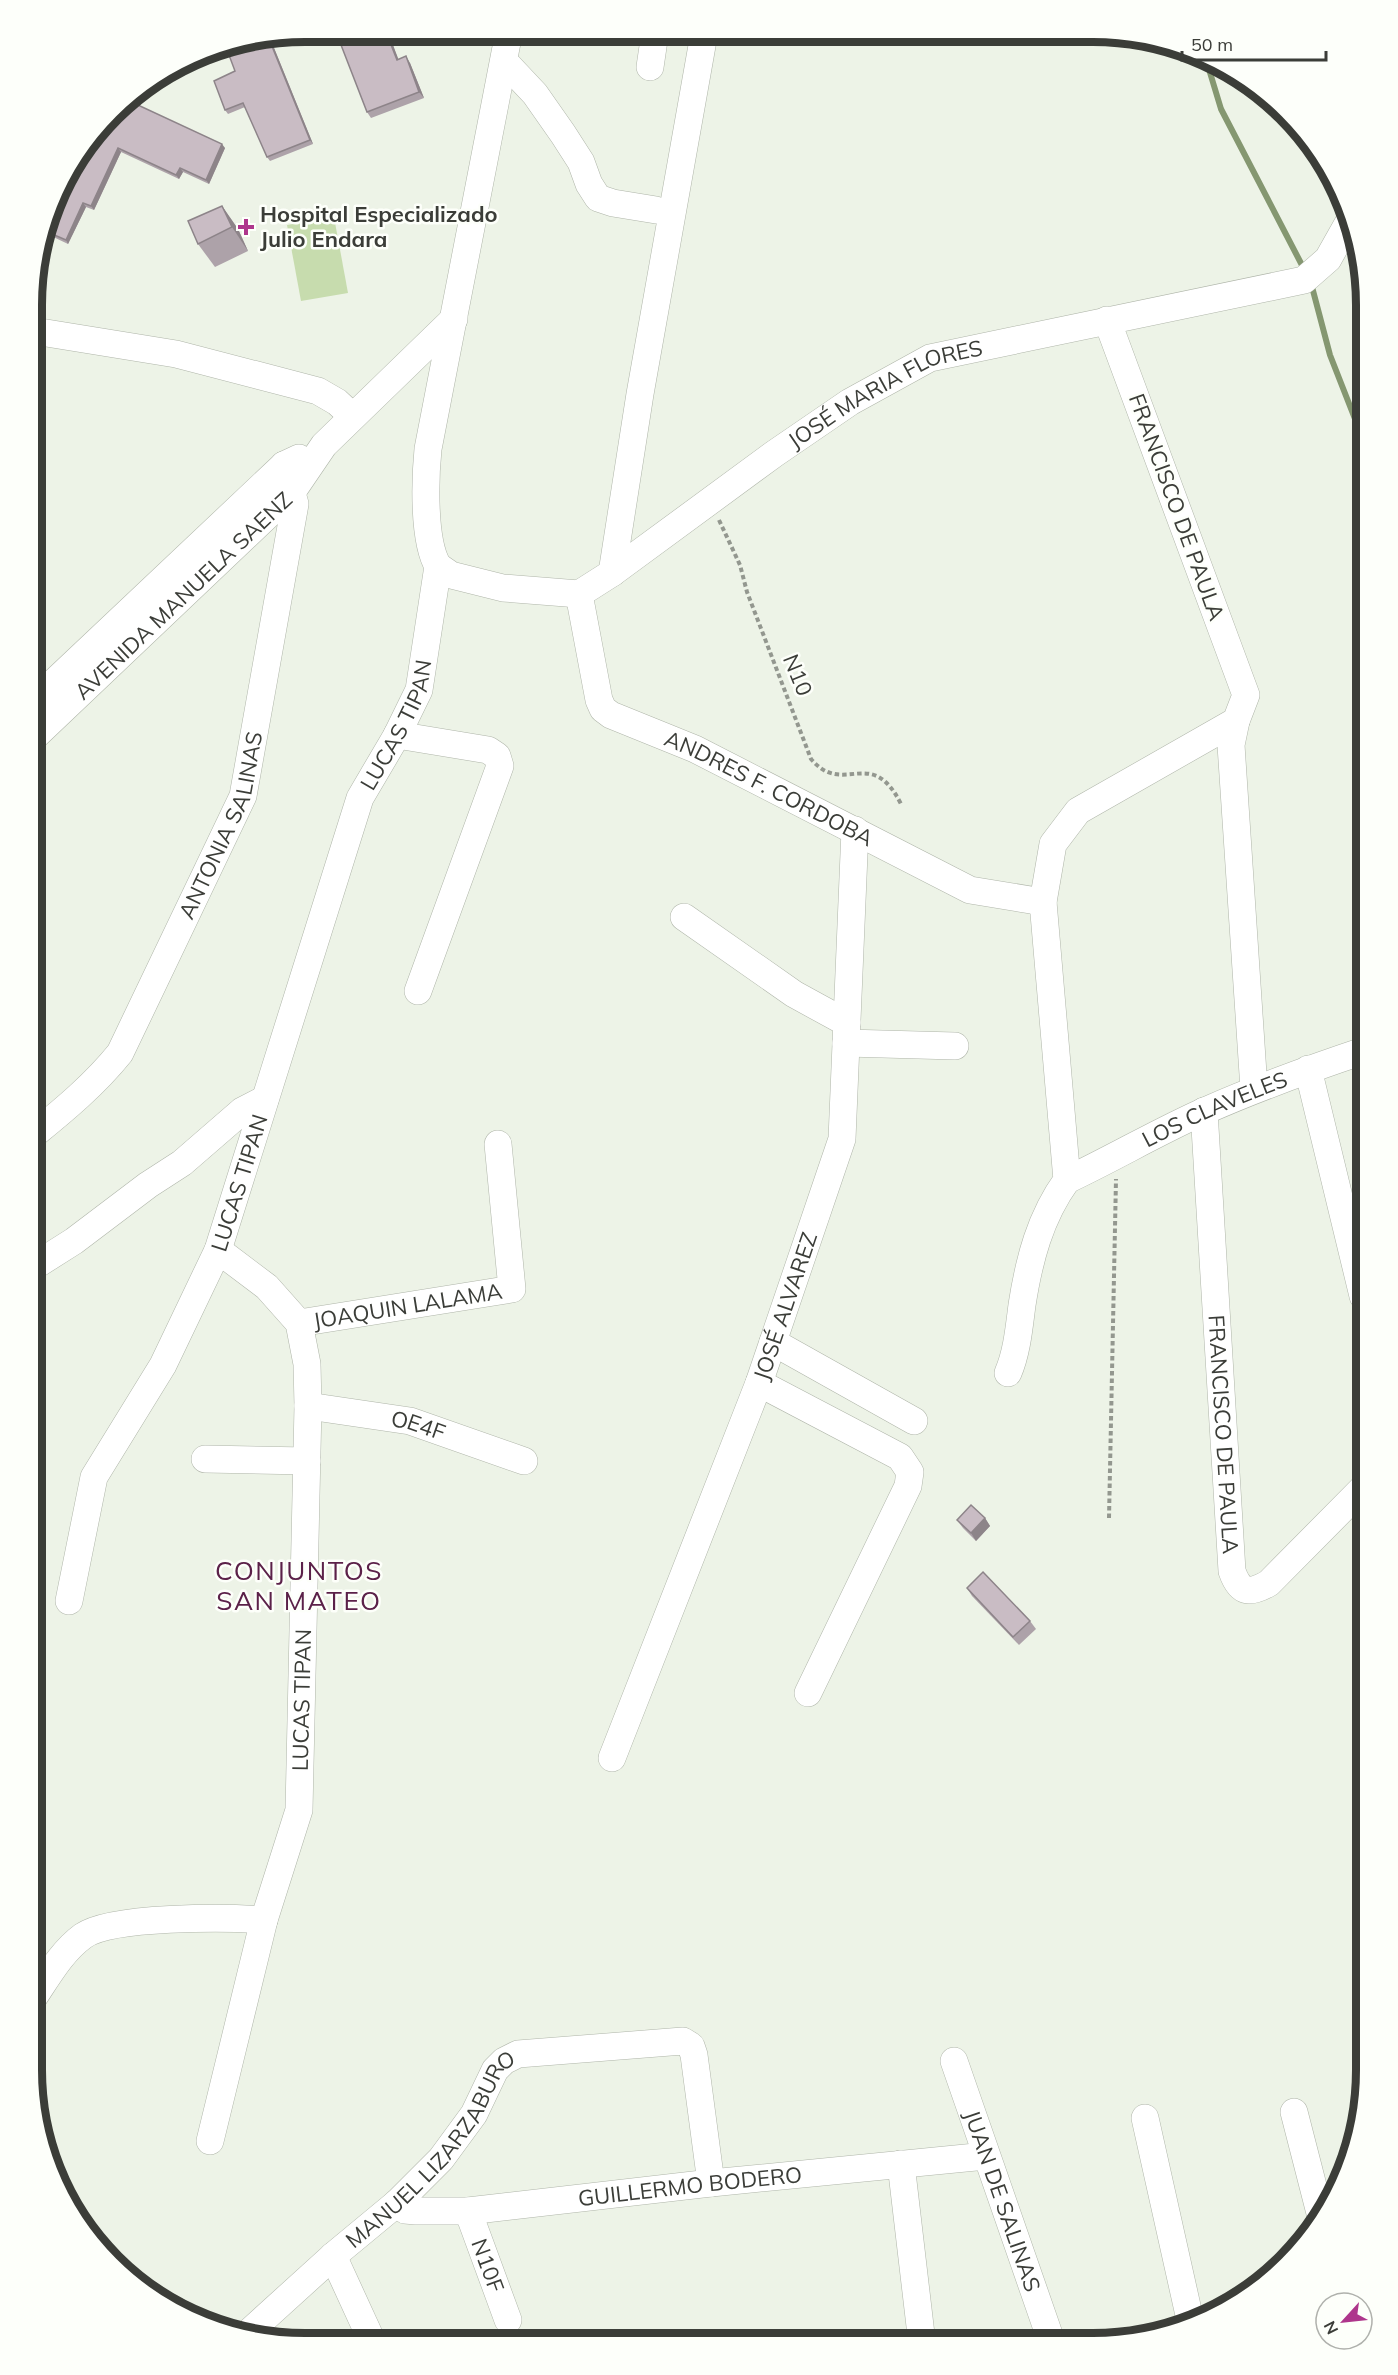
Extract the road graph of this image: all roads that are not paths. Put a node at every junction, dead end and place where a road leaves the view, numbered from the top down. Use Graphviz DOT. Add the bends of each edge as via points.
graph roads {
  1 [pos="507,42"];
  2 [pos="654,42"];
  3 [pos="703,42"];
  4 [pos="504,61"];
  5 [pos="650,68"];
  6 [pos="656,210"];
  7 [pos="1345,229"];
  8 [pos="454,319"];
  9 [pos="1107,320"];
  10 [pos="42,332"];
  11 [pos="352,416"];
  12 [pos="324,445"];
  13 [pos="284,465"];
  14 [pos="292,492"];
  15 [pos="438,566"];
  16 [pos="612,573"];
  17 [pos="579,594"];
  18 [pos="42,694"];
  19 [pos="1236,720"];
  20 [pos="42,729"];
  21 [pos="397,735"];
  22 [pos="855,830"];
  23 [pos="1043,902"];
  24 [pos="684,917"];
  25 [pos="418,991"];
  26 [pos="846,1033"];
  27 [pos="955,1046"];
  28 [pos="1356,1053"];
  29 [pos="1308,1069"];
  30 [pos="1254,1089"];
  31 [pos="265,1099"];
  32 [pos="1204,1111"];
  33 [pos="42,1128"];
  34 [pos="498,1144"];
  35 [pos="1067,1180"];
  36 [pos="218,1250"];
  37 [pos="42,1261"];
  38 [pos="1356,1267"];
  39 [pos="299,1323"];
  40 [pos="773,1342"];
  41 [pos="1008,1373"];
  42 [pos="759,1383"];
  43 [pos="308,1406"];
  44 [pos="914,1421"];
  45 [pos="205,1459"];
  46 [pos="307,1461"];
  47 [pos="524,1461"];
  48 [pos="1356,1495"];
  49 [pos="69,1601"];
  50 [pos="808,1693"];
  51 [pos="612,1758"];
  52 [pos="264,1920"];
  53 [pos="42,1985"];
  54 [pos="954,2061"];
  55 [pos="1294,2112"];
  56 [pos="1145,2118"];
  57 [pos="210,2141"];
  58 [pos="986,2156"];
  59 [pos="901,2164"];
  60 [pos="711,2183"];
  61 [pos="397,2203"];
  62 [pos="1318,2206"];
  63 [pos="468,2211"];
  64 [pos="333,2256"];
  65 [pos="1189,2315"];
  66 [pos="508,2320"];
  67 [pos="254,2328"];
  68 [pos="368,2333"];
  69 [pos="921,2333"];
  70 [pos="1048,2333"];
  1 -- 4 [label="street, LUCAS TIPAN"];
  2 -- 5 [label="street"];
  3 -- 16 [label="street"];
  4 -- 6 [label="street" via="536,94 558,126 598,198"];
  4 -- 8 [label="street, LUCAS TIPAN"];
  7 -- 9 [label="street, JOSÉ MARIA FLORES" via="1328,259 1304,280"];
  8 -- 11 [label="street, AVENIDA MANUELA SAENZ"];
  8 -- 15 [label="street, LUCAS TIPAN" via="425,478 432,554"];
  9 -- 16 [label="street, JOSÉ MARIA FLORES" via="930,358 850,402"];
  9 -- 19 [label="street, FRANCISCO DE PAULA" via="1246,695"];
  10 -- 11 [label="street" via="176,354 318,391"];
  11 -- 12 [label="street, AVENIDA MANUELA SAENZ"];
  12 -- 13 [label="street, AVENIDA MANUELA SAENZ"];
  12 -- 14 [label="street, AVENIDA MANUELA SAENZ"];
  13 -- 14 [label="street, ANTONIA SALINAS"];
  13 -- 18 [label="street, AVENIDA MANUELA SAENZ"];
  14 -- 20 [label="street, AVENIDA MANUELA SAENZ"];
  14 -- 33 [label="street, ANTONIA SALINAS" via="296,504 243,796 120,1053"];
  15 -- 17 [label="street" via="451,575 503,588"];
  15 -- 21 [label="street, LUCAS TIPAN" via="419,690"];
  16 -- 17 [label="street, JOSÉ MARIA FLORES"];
  17 -- 22 [label="street, ANDRES F. CORDOBA" via="603,709 696,749"];
  19 -- 23 [label="street" via="1078,811 1053,844"];
  19 -- 30 [label="street" via="1231,745"];
  21 -- 25 [label="street" via="488,750 497,756 500,766"];
  21 -- 31 [label="street, LUCAS TIPAN" via="360,798"];
  22 -- 23 [label="street, ANDRES F. CORDOBA" via="970,890"];
  22 -- 26 [label="street, JOSÉ ALVAREZ"];
  23 -- 35 [label="street"];
  24 -- 26 [label="street"];
  26 -- 27 [label="street"];
  26 -- 40 [label="street, JOSÉ ALVAREZ" via="842,1139"];
  28 -- 29 [label="street, LOS CLAVELES"];
  29 -- 30 [label="street, LOS CLAVELES"];
  29 -- 38 [label="street"];
  30 -- 32 [label="street, LOS CLAVELES"];
  31 -- 36 [label="street, LUCAS TIPAN"];
  31 -- 37 [label="street" via="242,1112 182,1163"];
  32 -- 35 [label="street, LOS CLAVELES"];
  32 -- 48 [label="street, FRANCISCO DE PAULA" via="1232,1571 1236,1584 1245,1590 1257,1590 1269,1583"];
  34 -- 39 [label="street, JOAQUIN LALAMA" via="512,1289"];
  35 -- 41 [label="street" via="1053,1199 1036,1240"];
  36 -- 39 [label="street, LUCAS TIPAN" via="267,1287"];
  36 -- 49 [label="street" via="163,1365 94,1478"];
  39 -- 43 [label="street, LUCAS TIPAN" via="307,1364"];
  40 -- 42 [label="street, JOSÉ ALVAREZ"];
  40 -- 44 [label="street"];
  42 -- 50 [label="street" via="900,1458 910,1472 908,1486"];
  42 -- 51 [label="street, JOSÉ ALVAREZ"];
  43 -- 46 [label="street, LUCAS TIPAN"];
  43 -- 47 [label="street, OE4F" via="410,1421"];
  45 -- 46 [label="street"];
  46 -- 52 [label="street, LUCAS TIPAN" via="299,1810"];
  52 -- 53 [label="street" via="106,1925 84,1935 63,1955"];
  52 -- 57 [label="street, LUCAS TIPAN"];
  54 -- 58 [label="street, JUAN DE SALINAS"];
  55 -- 62 [label="street"];
  56 -- 65 [label="street"];
  58 -- 59 [label="street, GUILLERMO BODERO"];
  58 -- 70 [label="street, JUAN DE SALINAS"];
  59 -- 60 [label="street, GUILLERMO BODERO"];
  59 -- 69 [label="street"];
  60 -- 61 [label="street, MANUEL LIZARZABURO" via="694,2055 691,2046 683,2041 518,2054 504,2061 495,2070 474,2114 441,2159"];
  60 -- 63 [label="street, GUILLERMO BODERO"];
  61 -- 63 [label="street, GUILLERMO BODERO" via="405,2210"];
  61 -- 64 [label="street, MANUEL LIZARZABURO"];
  63 -- 66 [label="street, N10F"];
  64 -- 67 [label="street, MANUEL LIZARZABURO"];
  64 -- 68 [label="street"];
}
